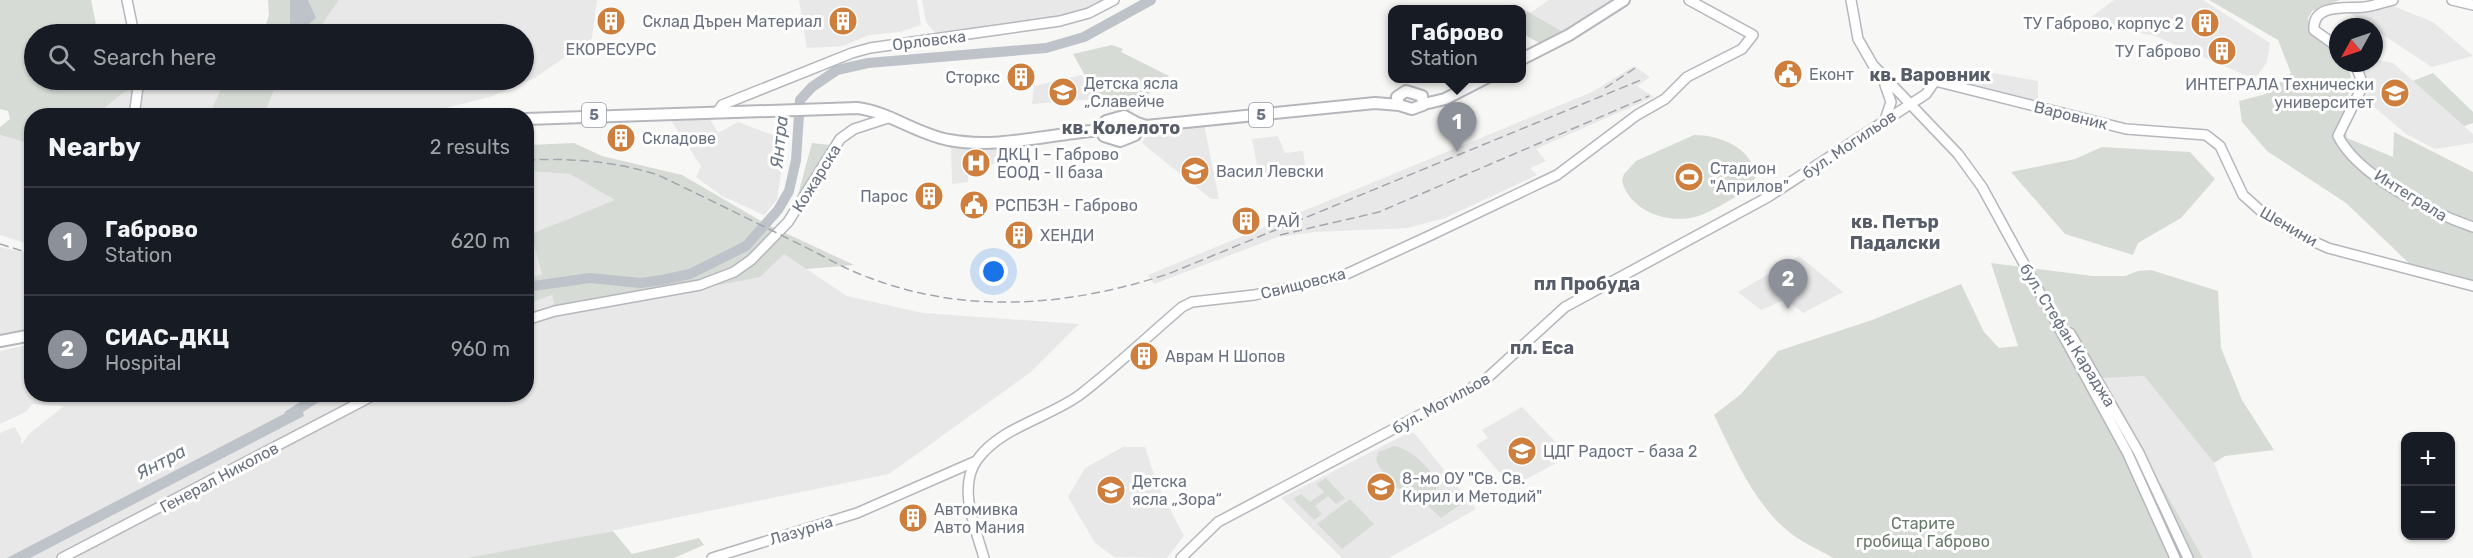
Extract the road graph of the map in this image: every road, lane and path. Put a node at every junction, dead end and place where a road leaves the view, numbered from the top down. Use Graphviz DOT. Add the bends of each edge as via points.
graph roads {
  1 [pos="127,0"];
  2 [pos="1114,0"];
  3 [pos="1624,0"];
  4 [pos="1689,0"];
  5 [pos="1851,0"];
  6 [pos="2392,0"];
  7 [pos="2452,0"];
  8 [pos="2473,5"];
  9 [pos="132,24"];
  10 [pos="2329,40"];
  11 [pos="1526,56"];
  12 [pos="1873,65"];
  13 [pos="2358,72"];
  14 [pos="1935,81"];
  15 [pos="1476,83"];
  16 [pos="138,90"];
  17 [pos="1399,100"];
  18 [pos="1423,100"];
  19 [pos="1908,104"];
  20 [pos="135,108"];
  21 [pos="723,111"];
  22 [pos="894,116"];
  23 [pos="534,119"];
  24 [pos="1884,120"];
  25 [pos="1141,124"];
  26 [pos="1099,131"];
  27 [pos="2209,137"];
  28 [pos="2473,227"];
  29 [pos="2019,256"];
  30 [pos="2473,286"];
  31 [pos="534,318"];
  32 [pos="24,336"];
  33 [pos="0,341"];
  34 [pos="361,402"];
  35 [pos="996,442"];
  36 [pos="975,461"];
  37 [pos="918,485"];
  38 [pos="62,558"];
  39 [pos="712,558"];
  40 [pos="984,558"];
  41 [pos="1181,558"];
  42 [pos="2175,558"];
  43 [pos="2188,558"];
  1 -- 9 [label="street"];
  2 -- 21 [label="street, Орловска" via="1067,19 870,48 748,95"];
  3 -- 11 [label="main road"];
  4 -- 35 [label="street, Свищовска" via="1753,35 1742,50 1687,77 1665,99 1637,115 1557,175 1340,277 1187,304 1079,395"];
  5 -- 12 [label="street" via="1858,39"];
  6 -- 10 [label="street" via="2320,13 2313,28"];
  7 -- 8 [label="street"];
  12 -- 19 [label="street"];
  12 -- 24 [label="street" via="1891,97"];
  13 -- 28 [label="street, Интеграла" via="2363,85 2342,124 2339,139 2372,172 2429,209"];
  14 -- 19 [label="street, бул. Могильов" via="1926,94"];
  14 -- 27 [label="street, Варовник" via="2132,130"];
  15 -- 18 [label="main road, 5" via="1440,100"];
  16 -- 20 [label="street"];
  17 -- 18 [label="main road, 5" via="1410,91"];
  17 -- 18 [label="main road, 5" via="1412,110"];
  17 -- 25 [label="main road, 5"];
  19 -- 24 [label="street, бул. Могильов"];
  19 -- 29 [label="street" via="1965,163"];
  21 -- 22 [label="main road, 5" via="826,107 871,109"];
  21 -- 23 [label="main road, 5"];
  22 -- 26 [label="main road, 5" via="925,132 960,141"];
  22 -- 31 [label="street, Кожарска" via="854,129 840,140 788,222 752,260 724,278"];
  24 -- 41 [label="street, бул. Могильов" via="1768,197 1565,307 1484,381 1218,522"];
  25 -- 26 [label="main road, 5" via="1118,116 1108,119"];
  25 -- 26 [label="main road, 5" via="1136,134 1120,141"];
  27 -- 30 [label="street, Шенини" via="2223,151 2244,195 2271,218 2328,248"];
  29 -- 42 [label="street, бул. Стефан Караджа" via="2127,452"];
  29 -- 43 [label="street, бул. Стефан Караджа" via="2080,348 2139,453"];
  32 -- 33 [label="main road"];
  34 -- 38 [label="street, Генерал Николов"];
  35 -- 36 [label="street, Свищовска"];
  35 -- 37 [label="street"];
  36 -- 37 [label="street, Свищовска"];
  36 -- 40 [label="street" via="968,500"];
  37 -- 39 [label="street, Лазурна" via="890,500"];
}
